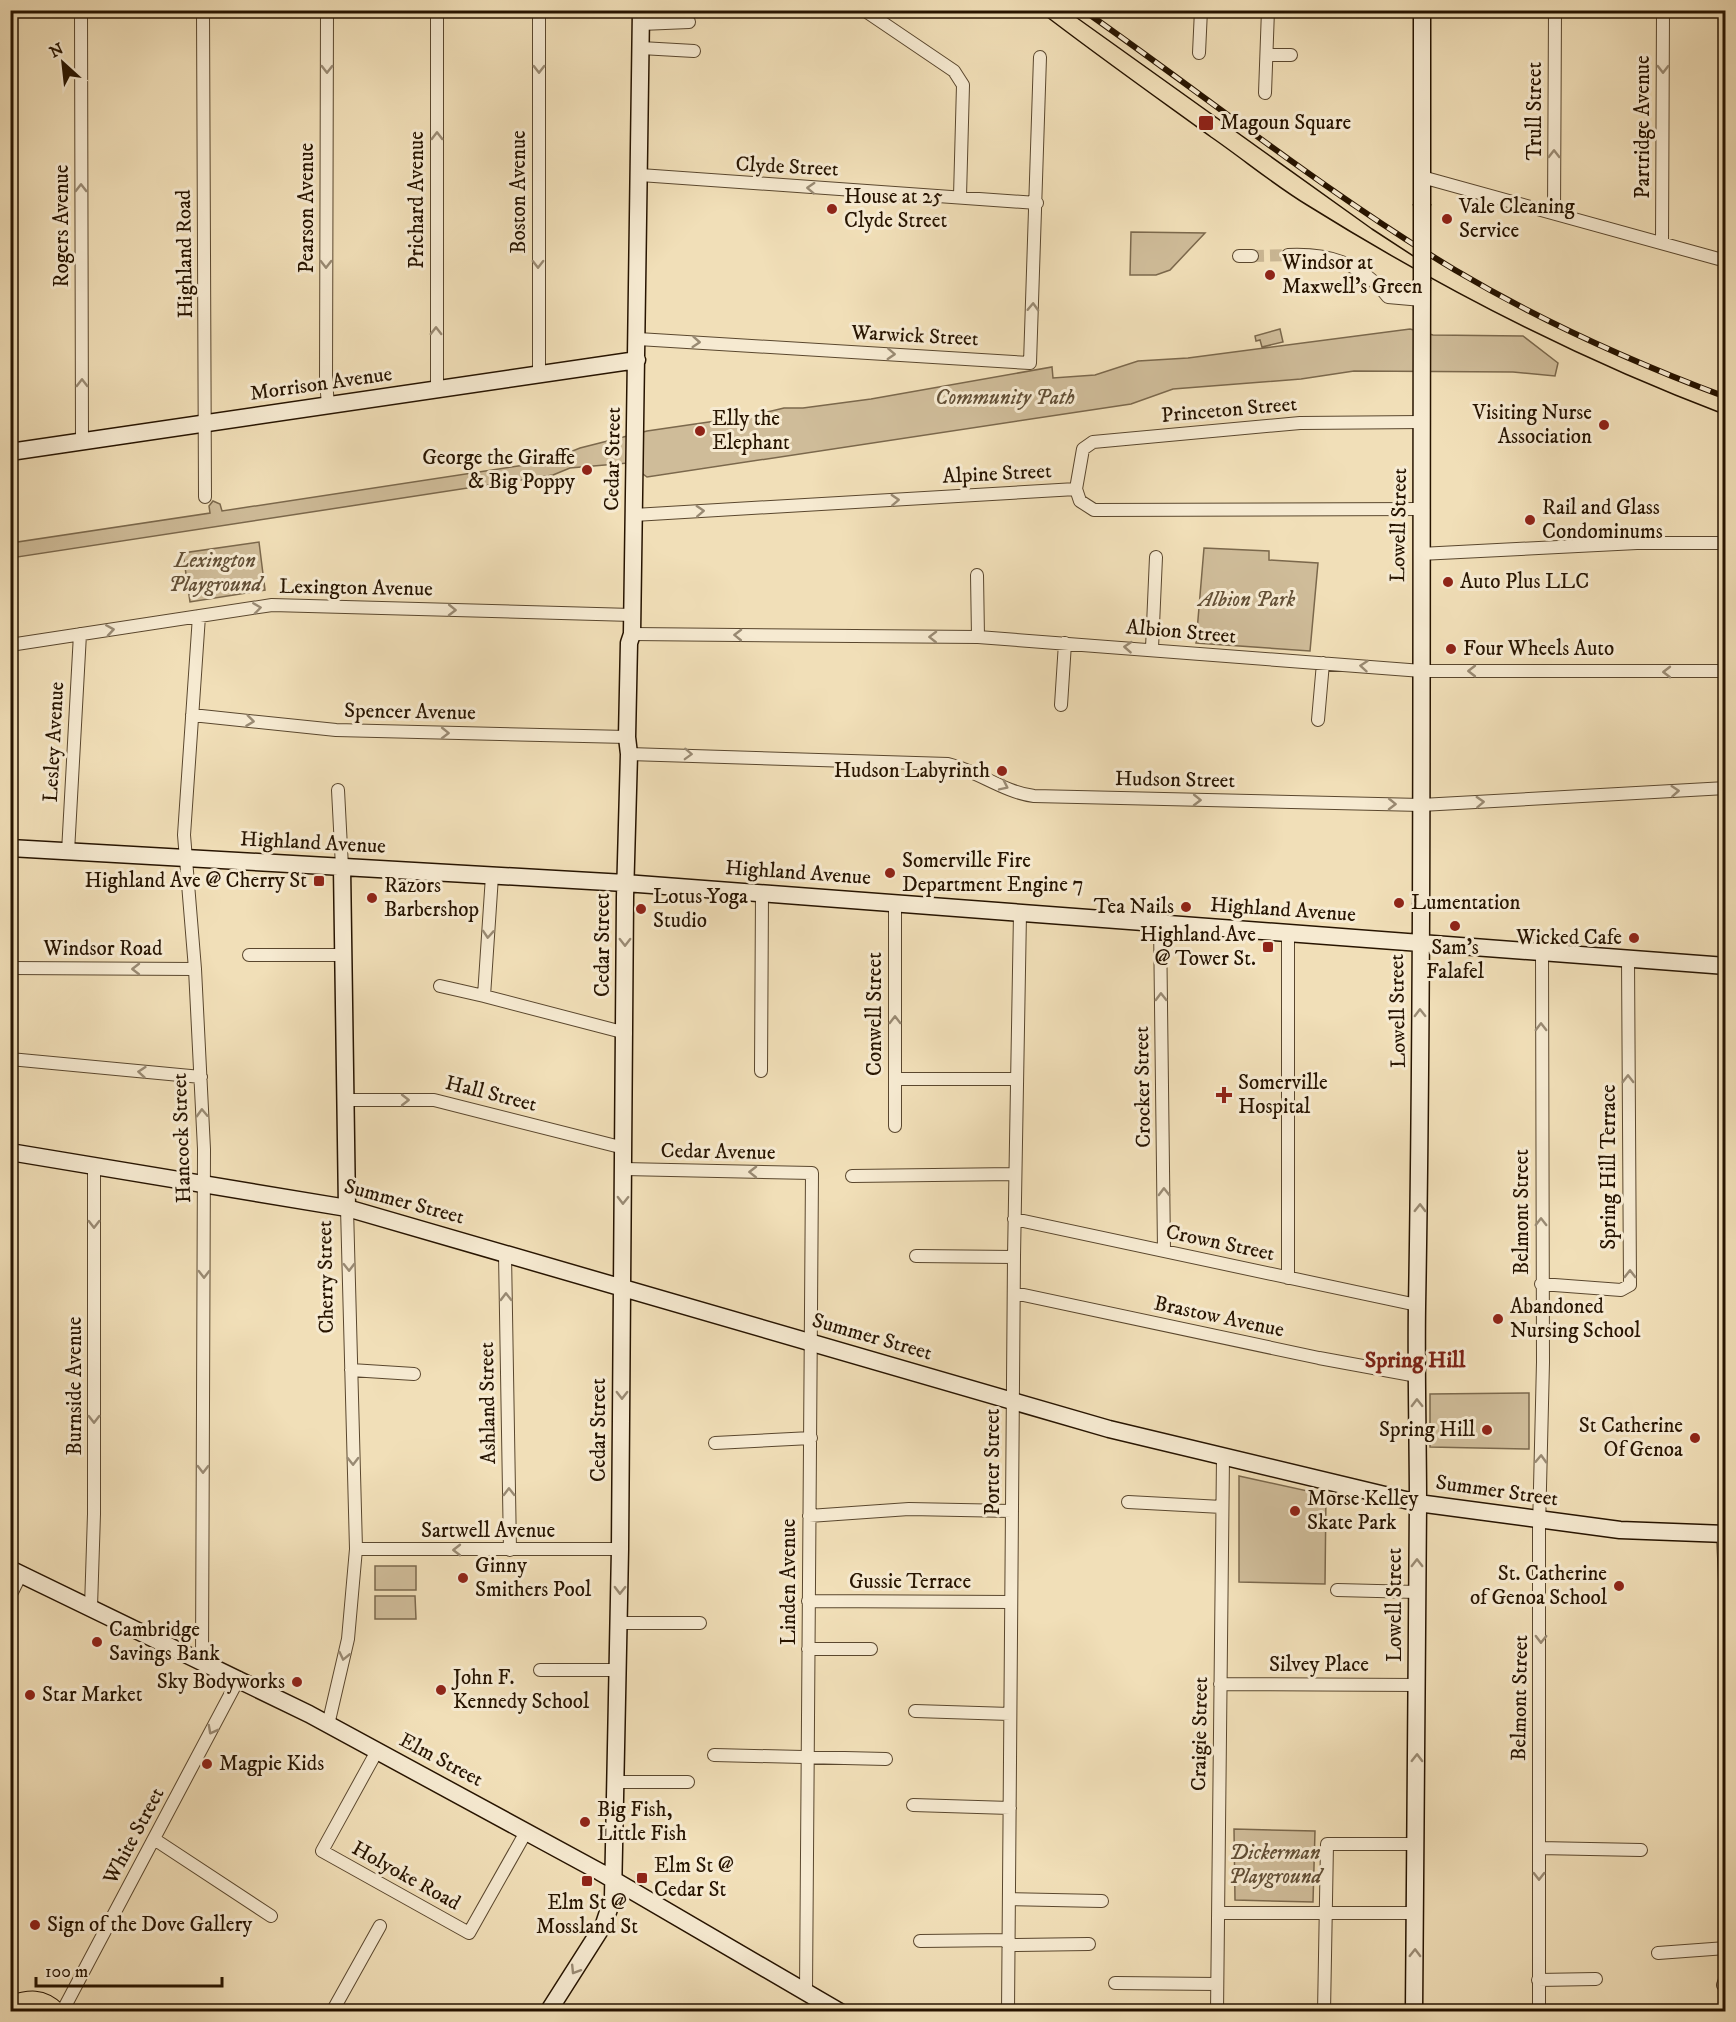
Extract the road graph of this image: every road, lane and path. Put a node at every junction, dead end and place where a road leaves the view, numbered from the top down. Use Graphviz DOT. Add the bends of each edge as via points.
graph roads {
  1 [pos="81,10"];
  2 [pos="203,10"];
  3 [pos="327,10"];
  4 [pos="437,10"];
  5 [pos="539,10"];
  6 [pos="864,10"];
  7 [pos="1201,10"];
  8 [pos="1268,10"];
  9 [pos="1422,10"];
  10 [pos="1555,10"];
  11 [pos="1664,10"];
  12 [pos="641,17"];
  13 [pos="689,22"];
  14 [pos="641,48"];
  15 [pos="694,51"];
  16 [pos="1199,53"];
  17 [pos="1291,55"];
  18 [pos="1267,56"];
  19 [pos="1040,57"];
  20 [pos="1265,93"];
  21 [pos="640,175"];
  22 [pos="1422,177"];
  23 [pos="960,196"];
  24 [pos="1037,203"];
  25 [pos="1554,213"];
  26 [pos="1662,243"];
  27 [pos="1288,255"];
  28 [pos="1725,261"];
  29 [pos="1422,300"];
  30 [pos="638,339"];
  31 [pos="638,360"];
  32 [pos="539,374"];
  33 [pos="436,390"];
  34 [pos="328,405"];
  35 [pos="1422,422"];
  36 [pos="206,423"];
  37 [pos="82,441"];
  38 [pos="10,452"];
  39 [pos="1076,489"];
  40 [pos="205,496"];
  41 [pos="1423,509"];
  42 [pos="634,515"];
  43 [pos="1725,543"];
  44 [pos="1420,554"];
  45 [pos="1156,556"];
  46 [pos="977,575"];
  47 [pos="199,615"];
  48 [pos="632,615"];
  49 [pos="80,634"];
  50 [pos="632,634"];
  51 [pos="978,637"];
  52 [pos="1065,643"];
  53 [pos="10,645"];
  54 [pos="1152,648"];
  55 [pos="1323,663"];
  56 [pos="1422,671"];
  57 [pos="1725,671"];
  58 [pos="1061,705"];
  59 [pos="192,715"];
  60 [pos="1317,720"];
  61 [pos="628,745"];
  62 [pos="1725,788"];
  63 [pos="338,790"];
  64 [pos="1421,805"];
  65 [pos="10,848"];
  66 [pos="68,852"];
  67 [pos="185,858"];
  68 [pos="342,867"];
  69 [pos="492,876"];
  70 [pos="625,883"];
  71 [pos="762,893"];
  72 [pos="895,903"];
  73 [pos="1020,913"];
  74 [pos="1160,923"];
  75 [pos="1288,933"];
  76 [pos="1419,943"];
  77 [pos="1542,952"];
  78 [pos="249,955"];
  79 [pos="344,955"];
  80 [pos="1628,959"];
  81 [pos="1725,966"];
  82 [pos="10,968"];
  83 [pos="195,969"];
  84 [pos="440,986"];
  85 [pos="484,996"];
  86 [pos="626,1033"];
  87 [pos="10,1059"];
  88 [pos="761,1071"];
  89 [pos="201,1077"];
  90 [pos="895,1078"];
  91 [pos="1016,1079"];
  92 [pos="347,1101"];
  93 [pos="894,1126"];
  94 [pos="624,1148"];
  95 [pos="10,1152"];
  96 [pos="94,1166"];
  97 [pos="624,1169"];
  98 [pos="812,1173"];
  99 [pos="1015,1174"];
  100 [pos="852,1176"];
  101 [pos="204,1184"];
  102 [pos="347,1208"];
  103 [pos="1014,1219"];
  104 [pos="1164,1250"];
  105 [pos="505,1254"];
  106 [pos="916,1256"];
  107 [pos="1014,1257"];
  108 [pos="1288,1278"];
  109 [pos="1542,1284"];
  110 [pos="622,1288"];
  111 [pos="1014,1293"];
  112 [pos="1417,1305"];
  113 [pos="812,1343"];
  114 [pos="351,1370"];
  115 [pos="414,1374"];
  116 [pos="1417,1376"];
  117 [pos="1013,1400"];
  118 [pos="811,1438"];
  119 [pos="716,1443"];
  120 [pos="1223,1457"];
  121 [pos="1128,1502"];
  122 [pos="1418,1503"];
  123 [pos="1222,1507"];
  124 [pos="1012,1511"];
  125 [pos="808,1516"];
  126 [pos="1539,1518"];
  127 [pos="1724,1534"];
  128 [pos="356,1549"];
  129 [pos="620,1549"];
  130 [pos="510,1550"];
  131 [pos="16,1572"];
  132 [pos="1337,1590"];
  133 [pos="1417,1592"];
  134 [pos="10,1596"];
  135 [pos="808,1601"];
  136 [pos="1011,1602"];
  137 [pos="1725,1606"];
  138 [pos="91,1607"];
  139 [pos="619,1623"];
  140 [pos="700,1623"];
  141 [pos="808,1649"];
  142 [pos="871,1649"];
  143 [pos="202,1660"];
  144 [pos="540,1670"];
  145 [pos="617,1670"];
  146 [pos="239,1678"];
  147 [pos="1220,1684"];
  148 [pos="1418,1684"];
  149 [pos="915,1711"];
  150 [pos="1010,1714"];
  151 [pos="328,1725"];
  152 [pos="377,1751"];
  153 [pos="714,1755"];
  154 [pos="807,1757"];
  155 [pos="886,1759"];
  156 [pos="614,1782"];
  157 [pos="688,1782"];
  158 [pos="913,1805"];
  159 [pos="1010,1808"];
  160 [pos="526,1832"];
  161 [pos="154,1839"];
  162 [pos="1416,1844"];
  163 [pos="1539,1848"];
  164 [pos="1641,1850"];
  165 [pos="614,1880"];
  166 [pos="1009,1899"];
  167 [pos="1102,1901"];
  168 [pos="1218,1913"];
  169 [pos="1416,1913"];
  170 [pos="1326,1914"];
  171 [pos="271,1916"];
  172 [pos="380,1926"];
  173 [pos="920,1941"];
  174 [pos="1009,1942"];
  175 [pos="1089,1944"];
  176 [pos="1725,1948"];
  177 [pos="1658,1953"];
  178 [pos="1596,1979"];
  179 [pos="1538,1980"];
  180 [pos="1115,1983"];
  181 [pos="1217,1984"];
  182 [pos="806,1991"];
  183 [pos="10,2005"];
  184 [pos="57,2012"];
  185 [pos="62,2012"];
  186 [pos="332,2012"];
  187 [pos="548,2012"];
  188 [pos="840,2012"];
  189 [pos="1008,2012"];
  190 [pos="1216,2012"];
  191 [pos="1324,2012"];
  192 [pos="1414,2012"];
  193 [pos="1539,2012"];
  37 -- 1 [label="street, Rogers Avenue, one-way"];
  2 -- 36 [label="street, Highland Road"];
  3 -- 34 [label="street, Pearson Avenue, one-way"];
  33 -- 4 [label="street, Prichard Avenue, one-way"];
  5 -- 32 [label="street, Boston Avenue, one-way"];
  6 -- 23 [label="street" via="954,71 963,85"];
  7 -- 16 [label="street"];
  8 -- 18 [label="street"];
  9 -- 22 [label="street, Lowell Street"];
  25 -- 10 [label="street, Trull Street, one-way"];
  11 -- 26 [label="street, Partridge Avenue, one-way"];
  12 -- 13 [label="street"];
  12 -- 14 [label="street, Cedar Street"];
  14 -- 15 [label="street"];
  14 -- 21 [label="street, Cedar Street"];
  17 -- 18 [label="street"];
  18 -- 20 [label="street"];
  19 -- 24 [label="street"];
  23 -- 21 [label="street, Clyde Street, one-way"];
  21 -- 30 [label="street, Cedar Street"];
  22 -- 25 [label="street"];
  22 -- 29 [label="street, Lowell Street, bridge"];
  23 -- 24 [label="street, Clyde Street"];
  30 -- 24 [label="street, Warwick Street, one-way" via="1030,363"];
  25 -- 26 [label="street"];
  26 -- 28 [label="street"];
  27 -- 29 [label="street" via="1344,261 1371,276 1388,297"];
  29 -- 35 [label="street, Lowell Street"];
  30 -- 31 [label="street, Cedar Street"];
  31 -- 32 [label="street, Morrison Avenue"];
  31 -- 42 [label="street, Cedar Street"];
  32 -- 33 [label="street, Morrison Avenue"];
  33 -- 34 [label="street, Morrison Avenue"];
  34 -- 36 [label="street, Morrison Avenue"];
  35 -- 39 [label="street, Princeton Street" via="1300,423 1093,442 1083,449"];
  35 -- 41 [label="street, Lowell Street"];
  36 -- 37 [label="street, Morrison Avenue"];
  36 -- 40 [label="street, Highland Road"];
  37 -- 38 [label="street, Morrison Avenue"];
  39 -- 41 [label="street, Alpine Street" via="1080,501 1094,510"];
  42 -- 39 [label="street, Alpine Street, one-way"];
  41 -- 44 [label="street, Lowell Street"];
  42 -- 48 [label="street, Cedar Street"];
  43 -- 44 [label="street" via="1637,543"];
  44 -- 56 [label="street, Lowell Street"];
  45 -- 54 [label="street"];
  46 -- 51 [label="street"];
  47 -- 48 [label="street, Lexington Avenue, one-way" via="272,605"];
  49 -- 47 [label="street, Lexington Avenue, one-way"];
  47 -- 59 [label="street, Hancock Street"];
  48 -- 50 [label="street, Cedar Street"];
  49 -- 53 [label="street, Lexington Avenue"];
  49 -- 66 [label="street, Lesley Avenue"];
  51 -- 50 [label="street, Albion Street, one-way"];
  50 -- 61 [label="street, Cedar Street"];
  51 -- 52 [label="street, Albion Street"];
  54 -- 52 [label="street, Albion Street, one-way"];
  52 -- 58 [label="street"];
  54 -- 55 [label="street, Albion Street"];
  56 -- 55 [label="street, Albion Street, one-way"];
  55 -- 60 [label="street"];
  57 -- 56 [label="street, Albion Street, one-way"];
  56 -- 64 [label="street, Lowell Street"];
  59 -- 61 [label="street, Spencer Avenue, one-way" via="336,730"];
  59 -- 67 [label="street, Hancock Street"];
  61 -- 64 [label="street, Hudson Street, one-way" via="948,764 968,769 1019,794 1034,796"];
  61 -- 70 [label="street, Cedar Street"];
  64 -- 62 [label="street, Hudson Street, one-way"];
  63 -- 68 [label="street, Cherry Street"];
  64 -- 76 [label="street, Lowell Street"];
  65 -- 66 [label="street, Highland Avenue"];
  66 -- 67 [label="street, Highland Avenue"];
  67 -- 68 [label="street, Highland Avenue"];
  67 -- 83 [label="street, Hancock Street"];
  68 -- 69 [label="street, Highland Avenue"];
  68 -- 79 [label="street, Cherry Street"];
  69 -- 70 [label="street, Highland Avenue"];
  69 -- 85 [label="street, one-way"];
  70 -- 71 [label="street, Highland Avenue"];
  70 -- 86 [label="street, Cedar Street, one-way"];
  71 -- 72 [label="street, Highland Avenue"];
  71 -- 88 [label="street"];
  72 -- 73 [label="street, Highland Avenue"];
  90 -- 72 [label="street, Conwell Street, one-way"];
  73 -- 74 [label="street, Highland Avenue"];
  73 -- 91 [label="street, Porter Street"];
  74 -- 75 [label="street, Highland Avenue"];
  104 -- 74 [label="street, Crocker Street, one-way"];
  75 -- 76 [label="street, Highland Avenue"];
  75 -- 108 [label="street"];
  76 -- 77 [label="street, Highland Avenue"];
  112 -- 76 [label="street, Lowell Street, one-way" via="1421,1168"];
  77 -- 80 [label="street, Highland Avenue"];
  109 -- 77 [label="street, Belmont Street, one-way"];
  78 -- 79 [label="street"];
  79 -- 92 [label="street, Cherry Street"];
  80 -- 81 [label="street, Highland Avenue"];
  109 -- 80 [label="street, Spring Hill Terrace, one-way" via="1621,1290 1630,1285"];
  83 -- 82 [label="street, Windsor Road, one-way"];
  83 -- 89 [label="street, Hancock Street"];
  84 -- 85 [label="street"];
  85 -- 86 [label="street"];
  86 -- 94 [label="street, Cedar Street"];
  89 -- 87 [label="street, one-way"];
  101 -- 89 [label="street, Hancock Street, one-way"];
  90 -- 91 [label="street"];
  90 -- 93 [label="street, Conwell Street"];
  91 -- 99 [label="street, Porter Street"];
  92 -- 94 [label="street, Hall Street, one-way" via="434,1100"];
  92 -- 102 [label="street, Cherry Street"];
  94 -- 97 [label="street, Cedar Street"];
  95 -- 96 [label="street, Summer Street"];
  96 -- 101 [label="street, Summer Street"];
  96 -- 138 [label="street, Burnside Avenue, one-way"];
  98 -- 97 [label="street, Cedar Avenue, one-way"];
  97 -- 110 [label="street, Cedar Street, one-way"];
  98 -- 113 [label="street, Linden Avenue"];
  99 -- 100 [label="street"];
  99 -- 103 [label="street, Porter Street"];
  101 -- 102 [label="street, Summer Street"];
  101 -- 143 [label="street, Hancock Street, one-way"];
  102 -- 105 [label="street, Summer Street"];
  102 -- 114 [label="street, Cherry Street, one-way"];
  103 -- 104 [label="street, Crown Street"];
  103 -- 107 [label="street, Porter Street"];
  104 -- 108 [label="street, Crown Street"];
  105 -- 110 [label="street, Summer Street"];
  130 -- 105 [label="street, Ashland Street, one-way"];
  106 -- 107 [label="street"];
  107 -- 111 [label="street, Porter Street"];
  108 -- 112 [label="street, Crown Street"];
  126 -- 109 [label="street, Belmont Street, one-way"];
  110 -- 113 [label="street, Summer Street"];
  110 -- 129 [label="street, Cedar Street, one-way"];
  111 -- 116 [label="street, Brastow Avenue"];
  111 -- 117 [label="street, Porter Street"];
  112 -- 116 [label="street, Lowell Street"];
  113 -- 117 [label="street, Summer Street"];
  113 -- 118 [label="street, Linden Avenue"];
  114 -- 115 [label="street"];
  114 -- 128 [label="street, Cherry Street, one-way"];
  122 -- 116 [label="street, Lowell Street, one-way"];
  117 -- 120 [label="street, Summer Street"];
  117 -- 124 [label="street, Porter Street"];
  118 -- 119 [label="street"];
  118 -- 125 [label="street, Linden Avenue"];
  120 -- 122 [label="street, Summer Street"];
  120 -- 123 [label="street, Craigie Street"];
  121 -- 123 [label="street"];
  122 -- 126 [label="street, Summer Street"];
  133 -- 122 [label="street, Lowell Street, one-way"];
  123 -- 147 [label="street, Craigie Street"];
  124 -- 125 [label="street" via="909,1509"];
  124 -- 136 [label="street, Porter Street"];
  125 -- 135 [label="street, Linden Avenue"];
  126 -- 127 [label="street, Summer Street" via="1620,1530"];
  126 -- 163 [label="street, Belmont Street, one-way"];
  127 -- 137 [label="street"];
  130 -- 128 [label="street, Sartwell Avenue, one-way"];
  128 -- 151 [label="street, Cherry Street, one-way" via="348,1639"];
  129 -- 130 [label="street, Sartwell Avenue"];
  129 -- 139 [label="street, Cedar Street, one-way"];
  131 -- 134 [label="street"];
  131 -- 138 [label="street, Elm Street"];
  132 -- 133 [label="street"];
  133 -- 148 [label="street, Lowell Street"];
  135 -- 136 [label="street, Gussie Terrace"];
  135 -- 141 [label="street, Linden Avenue"];
  136 -- 150 [label="street, Porter Street"];
  138 -- 143 [label="street, Elm Street"];
  139 -- 140 [label="street"];
  139 -- 145 [label="street, Cedar Street"];
  141 -- 142 [label="street"];
  141 -- 154 [label="street, Linden Avenue"];
  143 -- 146 [label="street, Elm Street"];
  144 -- 145 [label="street"];
  145 -- 156 [label="street, Cedar Street"];
  146 -- 151 [label="street, Elm Street"];
  146 -- 161 [label="street, White Street, one-way"];
  147 -- 148 [label="street, Silvey Place"];
  147 -- 168 [label="street, Craigie Street"];
  162 -- 148 [label="street, Lowell Street, one-way"];
  149 -- 150 [label="street"];
  150 -- 159 [label="street, Porter Street"];
  151 -- 152 [label="street, Elm Street"];
  152 -- 160 [label="street, Elm Street"];
  152 -- 160 [label="street, Holyoke Road" via="322,1851 469,1933"];
  153 -- 154 [label="street"];
  154 -- 155 [label="street"];
  154 -- 182 [label="street, Linden Avenue"];
  156 -- 157 [label="street"];
  156 -- 165 [label="street, Cedar Street"];
  158 -- 159 [label="street"];
  159 -- 166 [label="street, Porter Street"];
  160 -- 165 [label="street, Elm Street"];
  161 -- 171 [label="street"];
  161 -- 185 [label="street, White Street"];
  162 -- 169 [label="street, Lowell Street"];
  162 -- 170 [label="street" via="1327,1844"];
  163 -- 164 [label="street"];
  163 -- 179 [label="street, Belmont Street, one-way"];
  165 -- 182 [label="street, Elm Street"];
  165 -- 187 [label="street, Cedar Street, one-way" via="613,1903 606,1919"];
  166 -- 167 [label="street"];
  166 -- 174 [label="street, Porter Street"];
  168 -- 170 [label="street"];
  168 -- 181 [label="street, Craigie Street"];
  169 -- 170 [label="street"];
  192 -- 169 [label="street, Lowell Street, one-way"];
  170 -- 191 [label="street"];
  172 -- 186 [label="street"];
  173 -- 174 [label="street"];
  174 -- 175 [label="street"];
  174 -- 189 [label="street, Porter Street"];
  176 -- 177 [label="street"];
  178 -- 179 [label="street"];
  179 -- 193 [label="street, Belmont Street"];
  180 -- 181 [label="street"];
  181 -- 190 [label="street, Craigie Street"];
  182 -- 188 [label="street, Elm Street"];
  183 -- 184 [label="main road" via="34,2000 47,2003"];
}
